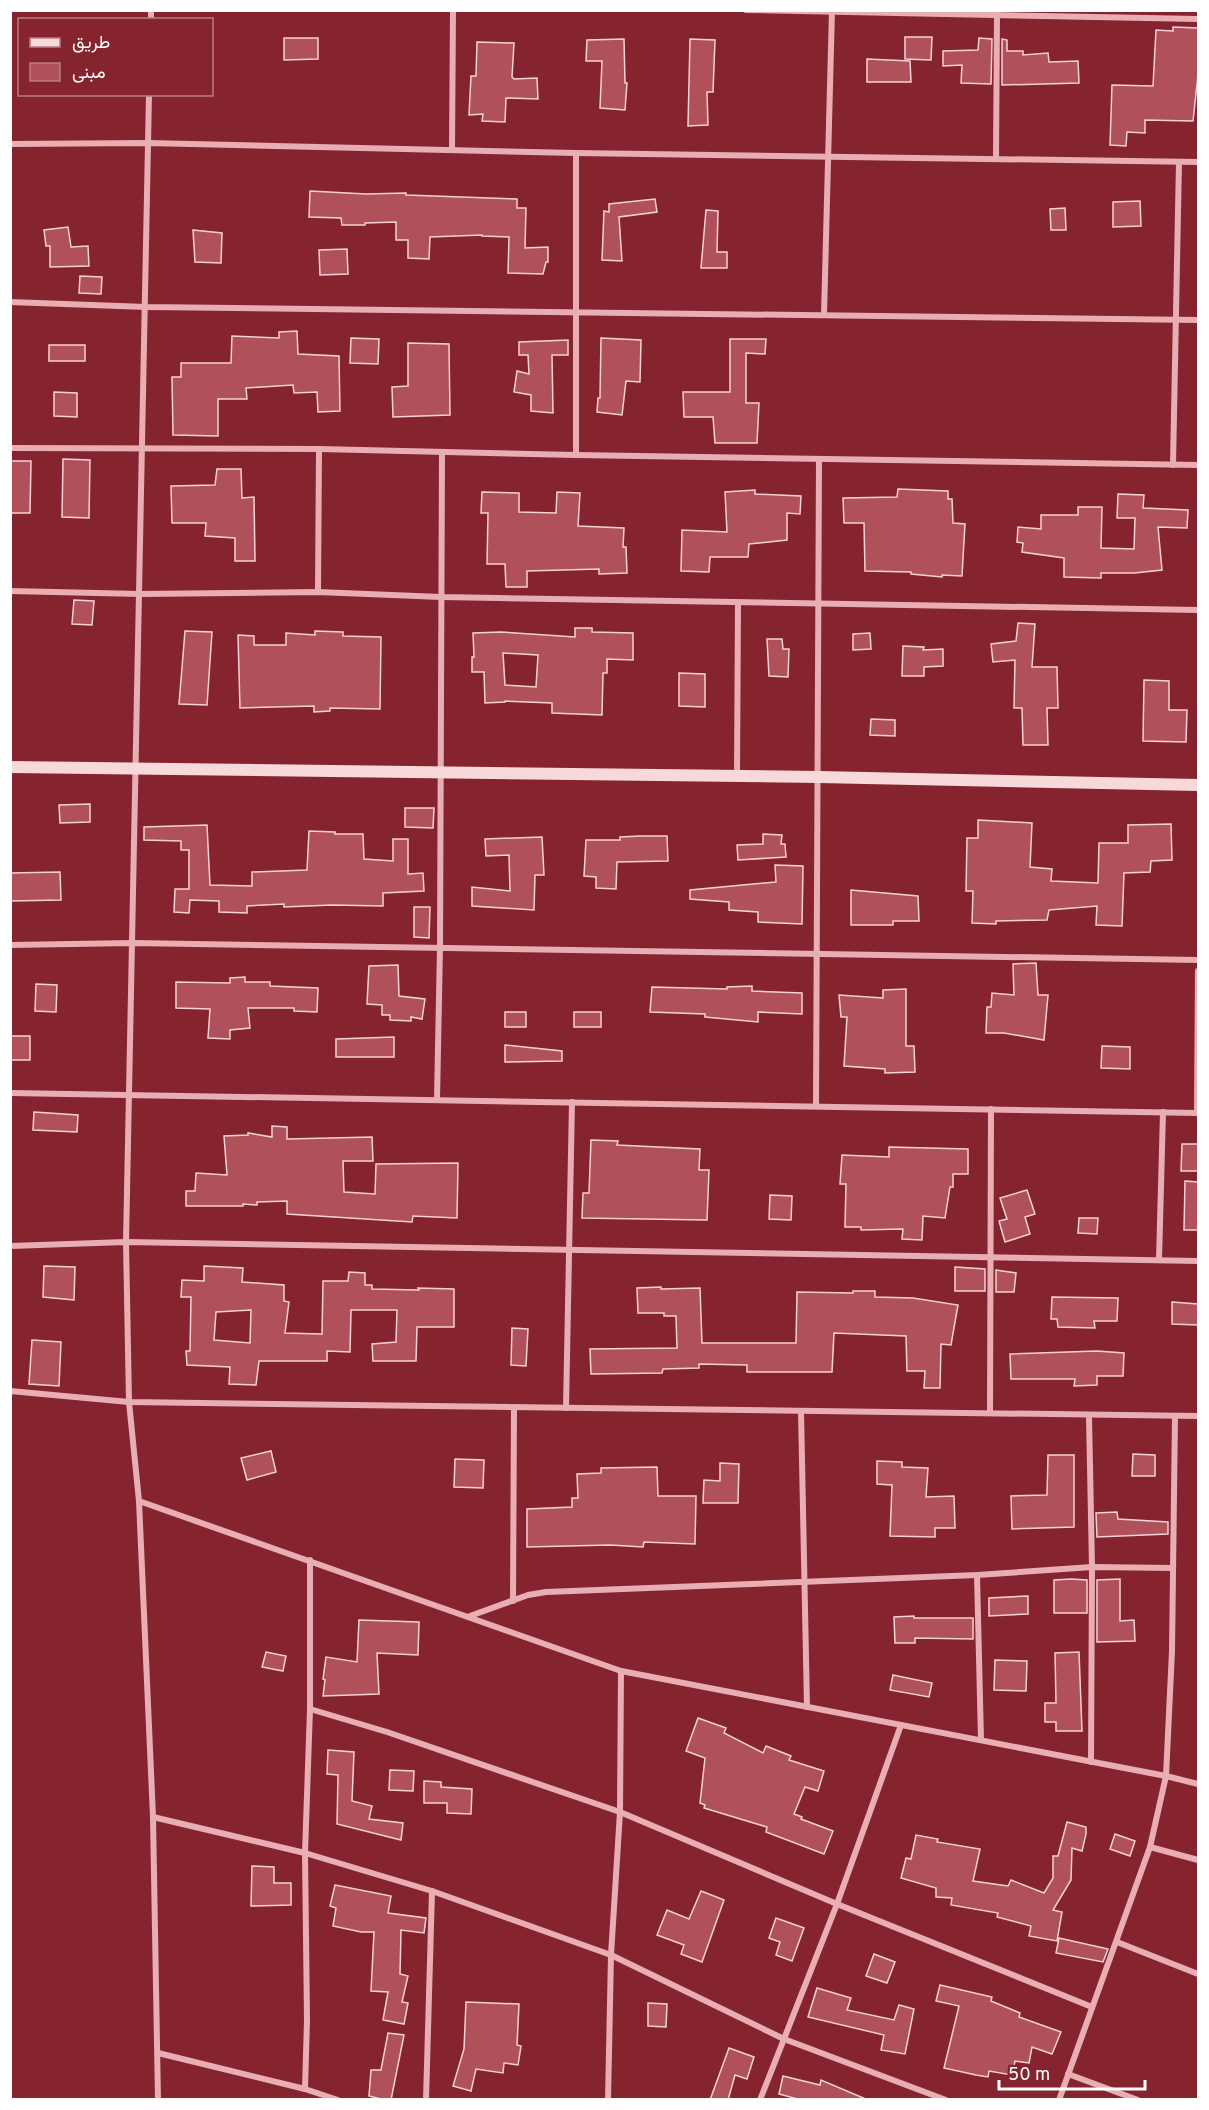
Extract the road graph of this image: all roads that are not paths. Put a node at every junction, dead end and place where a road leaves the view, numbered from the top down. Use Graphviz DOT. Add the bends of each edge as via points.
graph roads {
  1 [pos="453,10"];
  2 [pos="746,10"];
  3 [pos="832,11"];
  4 [pos="997,15"];
  5 [pos="1198,19"];
  6 [pos="149,96"];
  7 [pos="148,143"];
  8 [pos="10,144"];
  9 [pos="452,149"];
  10 [pos="576,153"];
  11 [pos="828,156"];
  12 [pos="996,159"];
  13 [pos="1179,162"];
  14 [pos="1198,162"];
  15 [pos="10,302"];
  16 [pos="146,307"];
  17 [pos="577,312"];
  18 [pos="824,315"];
  19 [pos="1176,319"];
  20 [pos="1198,320"];
  21 [pos="10,448"];
  22 [pos="143,449"];
  23 [pos="319,449"];
  24 [pos="442,452"];
  25 [pos="576,455"];
  26 [pos="819,459"];
  27 [pos="1173,465"];
  28 [pos="1198,465"];
  29 [pos="10,591"];
  30 [pos="318,592"];
  31 [pos="140,594"];
  32 [pos="441,597"];
  33 [pos="738,603"];
  34 [pos="819,604"];
  35 [pos="1198,610"];
  36 [pos="10,767"];
  37 [pos="136,768"];
  38 [pos="439,772"];
  39 [pos="737,777"];
  40 [pos="819,777"];
  41 [pos="1198,785"];
  42 [pos="133,943"];
  43 [pos="10,945"];
  44 [pos="440,947"];
  45 [pos="817,954"];
  46 [pos="1198,960"];
  47 [pos="1198,971"];
  48 [pos="10,1093"];
  49 [pos="129,1094"];
  50 [pos="437,1100"];
  51 [pos="572,1102"];
  52 [pos="816,1106"];
  53 [pos="991,1109"];
  54 [pos="1163,1113"];
  55 [pos="1198,1113"];
  56 [pos="126,1242"];
  57 [pos="10,1246"];
  58 [pos="569,1250"];
  59 [pos="991,1257"];
  60 [pos="1159,1260"];
  61 [pos="1198,1261"];
  62 [pos="10,1391"];
  63 [pos="129,1402"];
  64 [pos="514,1408"];
  65 [pos="566,1408"];
  66 [pos="801,1411"];
  67 [pos="990,1413"];
  68 [pos="1089,1416"];
  69 [pos="1175,1416"];
  70 [pos="1198,1416"];
  71 [pos="139,1501"];
  72 [pos="310,1560"];
  73 [pos="1092,1567"];
  74 [pos="1173,1568"];
  75 [pos="977,1575"];
  76 [pos="806,1582"];
  77 [pos="513,1601"];
  78 [pos="470,1616"];
  79 [pos="621,1671"];
  80 [pos="807,1707"];
  81 [pos="310,1709"];
  82 [pos="901,1725"];
  83 [pos="981,1740"];
  84 [pos="1091,1762"];
  85 [pos="1166,1776"];
  86 [pos="1198,1784"];
  87 [pos="620,1812"];
  88 [pos="153,1818"];
  89 [pos="1150,1847"];
  90 [pos="304,1853"];
  91 [pos="1198,1860"];
  92 [pos="432,1891"];
  93 [pos="837,1904"];
  94 [pos="1117,1942"];
  95 [pos="611,1955"];
  96 [pos="1198,1974"];
  97 [pos="1092,2007"];
  98 [pos="784,2039"];
  99 [pos="158,2054"];
  100 [pos="1068,2074"];
  101 [pos="305,2089"];
  102 [pos="158,2100"];
  103 [pos="338,2100"];
  104 [pos="426,2100"];
  105 [pos="608,2100"];
  106 [pos="760,2100"];
  107 [pos="946,2100"];
  108 [pos="1059,2100"];
  109 [pos="1138,2100"];
  1 -- 9 [label="street"];
  2 -- 3 [label="street"];
  3 -- 4 [label="street"];
  3 -- 11 [label="street"];
  4 -- 5 [label="street"];
  4 -- 12 [label="street"];
  6 -- 7 [label="street"];
  7 -- 8 [label="street"];
  7 -- 9 [label="street"];
  7 -- 16 [label="street"];
  9 -- 10 [label="street"];
  10 -- 11 [label="street"];
  10 -- 17 [label="street"];
  11 -- 12 [label="street"];
  11 -- 18 [label="street"];
  12 -- 13 [label="street"];
  13 -- 14 [label="street"];
  13 -- 19 [label="street"];
  15 -- 16 [label="street"];
  16 -- 17 [label="street"];
  16 -- 22 [label="street"];
  17 -- 18 [label="street"];
  17 -- 25 [label="street"];
  18 -- 19 [label="street"];
  19 -- 20 [label="street"];
  19 -- 27 [label="street"];
  21 -- 22 [label="street"];
  22 -- 23 [label="street"];
  22 -- 31 [label="street"];
  23 -- 24 [label="street"];
  23 -- 30 [label="street"];
  24 -- 25 [label="street"];
  24 -- 32 [label="street"];
  25 -- 26 [label="street"];
  26 -- 27 [label="street"];
  26 -- 34 [label="street"];
  27 -- 28 [label="street"];
  29 -- 31 [label="street"];
  30 -- 31 [label="street"];
  30 -- 32 [label="street"];
  31 -- 37 [label="street"];
  32 -- 33 [label="street"];
  32 -- 38 [label="street"];
  33 -- 34 [label="street"];
  33 -- 39 [label="street"];
  34 -- 35 [label="street"];
  34 -- 40 [label="street"];
  36 -- 37 [label="street"];
  37 -- 38 [label="street"];
  37 -- 42 [label="street"];
  38 -- 39 [label="street"];
  38 -- 44 [label="street"];
  39 -- 40 [label="street"];
  40 -- 41 [label="street"];
  40 -- 45 [label="street"];
  42 -- 43 [label="street"];
  42 -- 44 [label="street"];
  42 -- 49 [label="street"];
  44 -- 45 [label="street"];
  44 -- 50 [label="street"];
  45 -- 46 [label="street"];
  45 -- 52 [label="street"];
  47 -- 55 [label="street"];
  48 -- 49 [label="street"];
  49 -- 50 [label="street"];
  49 -- 56 [label="street"];
  50 -- 51 [label="street"];
  51 -- 52 [label="street"];
  51 -- 58 [label="street"];
  52 -- 53 [label="street"];
  53 -- 54 [label="street"];
  53 -- 59 [label="street"];
  54 -- 55 [label="street"];
  54 -- 60 [label="street"];
  56 -- 57 [label="street"];
  56 -- 58 [label="street"];
  56 -- 63 [label="street"];
  58 -- 59 [label="street"];
  58 -- 65 [label="street"];
  59 -- 60 [label="street"];
  59 -- 67 [label="street"];
  60 -- 61 [label="street"];
  62 -- 63 [label="street"];
  63 -- 64 [label="street"];
  63 -- 71 [label="street"];
  64 -- 65 [label="street"];
  64 -- 77 [label="street"];
  65 -- 66 [label="street"];
  66 -- 67 [label="street"];
  66 -- 76 [label="street"];
  67 -- 68 [label="street"];
  68 -- 69 [label="street"];
  68 -- 73 [label="street"];
  69 -- 70 [label="street"];
  69 -- 74 [label="street"];
  71 -- 72 [label="street"];
  71 -- 88 [label="street"];
  72 -- 78 [label="street"];
  72 -- 81 [label="street"];
  73 -- 74 [label="street"];
  73 -- 75 [label="street"];
  73 -- 84 [label="street"];
  74 -- 85 [label="street"];
  75 -- 76 [label="street"];
  75 -- 83 [label="street"];
  76 -- 77 [label="street" via="546,1592"];
  76 -- 80 [label="street"];
  77 -- 78 [label="street"];
  78 -- 79 [label="street"];
  79 -- 80 [label="street"];
  79 -- 87 [label="street"];
  80 -- 82 [label="street"];
  81 -- 87 [label="street"];
  81 -- 90 [label="street"];
  82 -- 83 [label="street"];
  82 -- 93 [label="street"];
  83 -- 84 [label="street"];
  84 -- 85 [label="street"];
  85 -- 86 [label="street"];
  85 -- 89 [label="street"];
  87 -- 93 [label="street"];
  87 -- 95 [label="street"];
  88 -- 90 [label="street"];
  88 -- 99 [label="street"];
  89 -- 91 [label="street"];
  89 -- 94 [label="street"];
  90 -- 92 [label="street"];
  90 -- 101 [label="street"];
  92 -- 95 [label="street"];
  92 -- 104 [label="street"];
  93 -- 97 [label="street"];
  93 -- 98 [label="street"];
  94 -- 96 [label="street"];
  94 -- 97 [label="street"];
  95 -- 98 [label="street"];
  95 -- 105 [label="street"];
  97 -- 100 [label="street"];
  98 -- 106 [label="street"];
  98 -- 107 [label="street"];
  99 -- 101 [label="street"];
  99 -- 102 [label="street"];
  100 -- 108 [label="street"];
  100 -- 109 [label="street"];
  101 -- 103 [label="street"];
}
